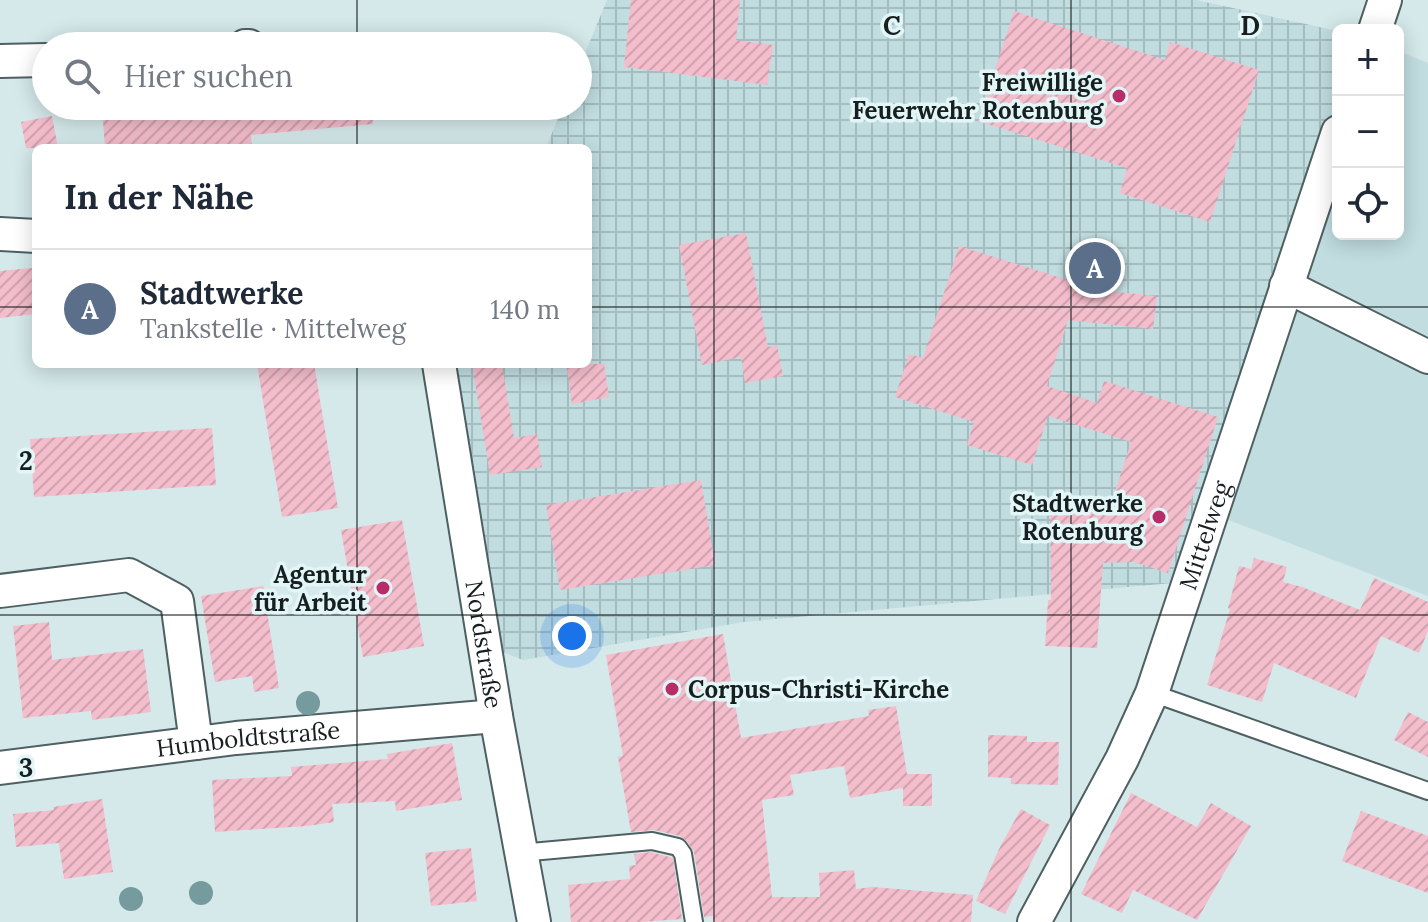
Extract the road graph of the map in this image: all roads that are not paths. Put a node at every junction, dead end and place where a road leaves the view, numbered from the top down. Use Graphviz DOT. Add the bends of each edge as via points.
graph roads {
  1 [pos="1385,0"];
  2 [pos="1377,24"];
  3 [pos="32,60"];
  4 [pos="0,61"];
  5 [pos="1332,150"];
  6 [pos="0,234"];
  7 [pos="32,236"];
  8 [pos="1286,286"];
  9 [pos="1428,357"];
  10 [pos="440,368"];
  11 [pos="0,591"];
  12 [pos="1152,693"];
  13 [pos="496,716"];
  14 [pos="196,743"];
  15 [pos="0,768"];
  16 [pos="1428,791"];
  17 [pos="520,853"];
  18 [pos="1037,921"];
  19 [pos="534,922"];
  20 [pos="694,922"];
  1 -- 2 [label="street"];
  3 -- 4 [label="street"];
  5 -- 8 [label="street, Mittelweg"];
  6 -- 7 [label="street"];
  8 -- 9 [label="street"];
  8 -- 12 [label="street, Mittelweg"];
  10 -- 13 [label="street, Nordstraße"];
  11 -- 14 [label="street" via="129,575 177,601"];
  12 -- 16 [label="lane"];
  12 -- 18 [label="street, Mittelweg"];
  13 -- 14 [label="street, Humboldtstraße"];
  13 -- 17 [label="street, Nordstraße"];
  14 -- 15 [label="street, Humboldtstraße"];
  17 -- 19 [label="street, Nordstraße"];
  17 -- 20 [label="lane" via="652,841 678,847"];
}
